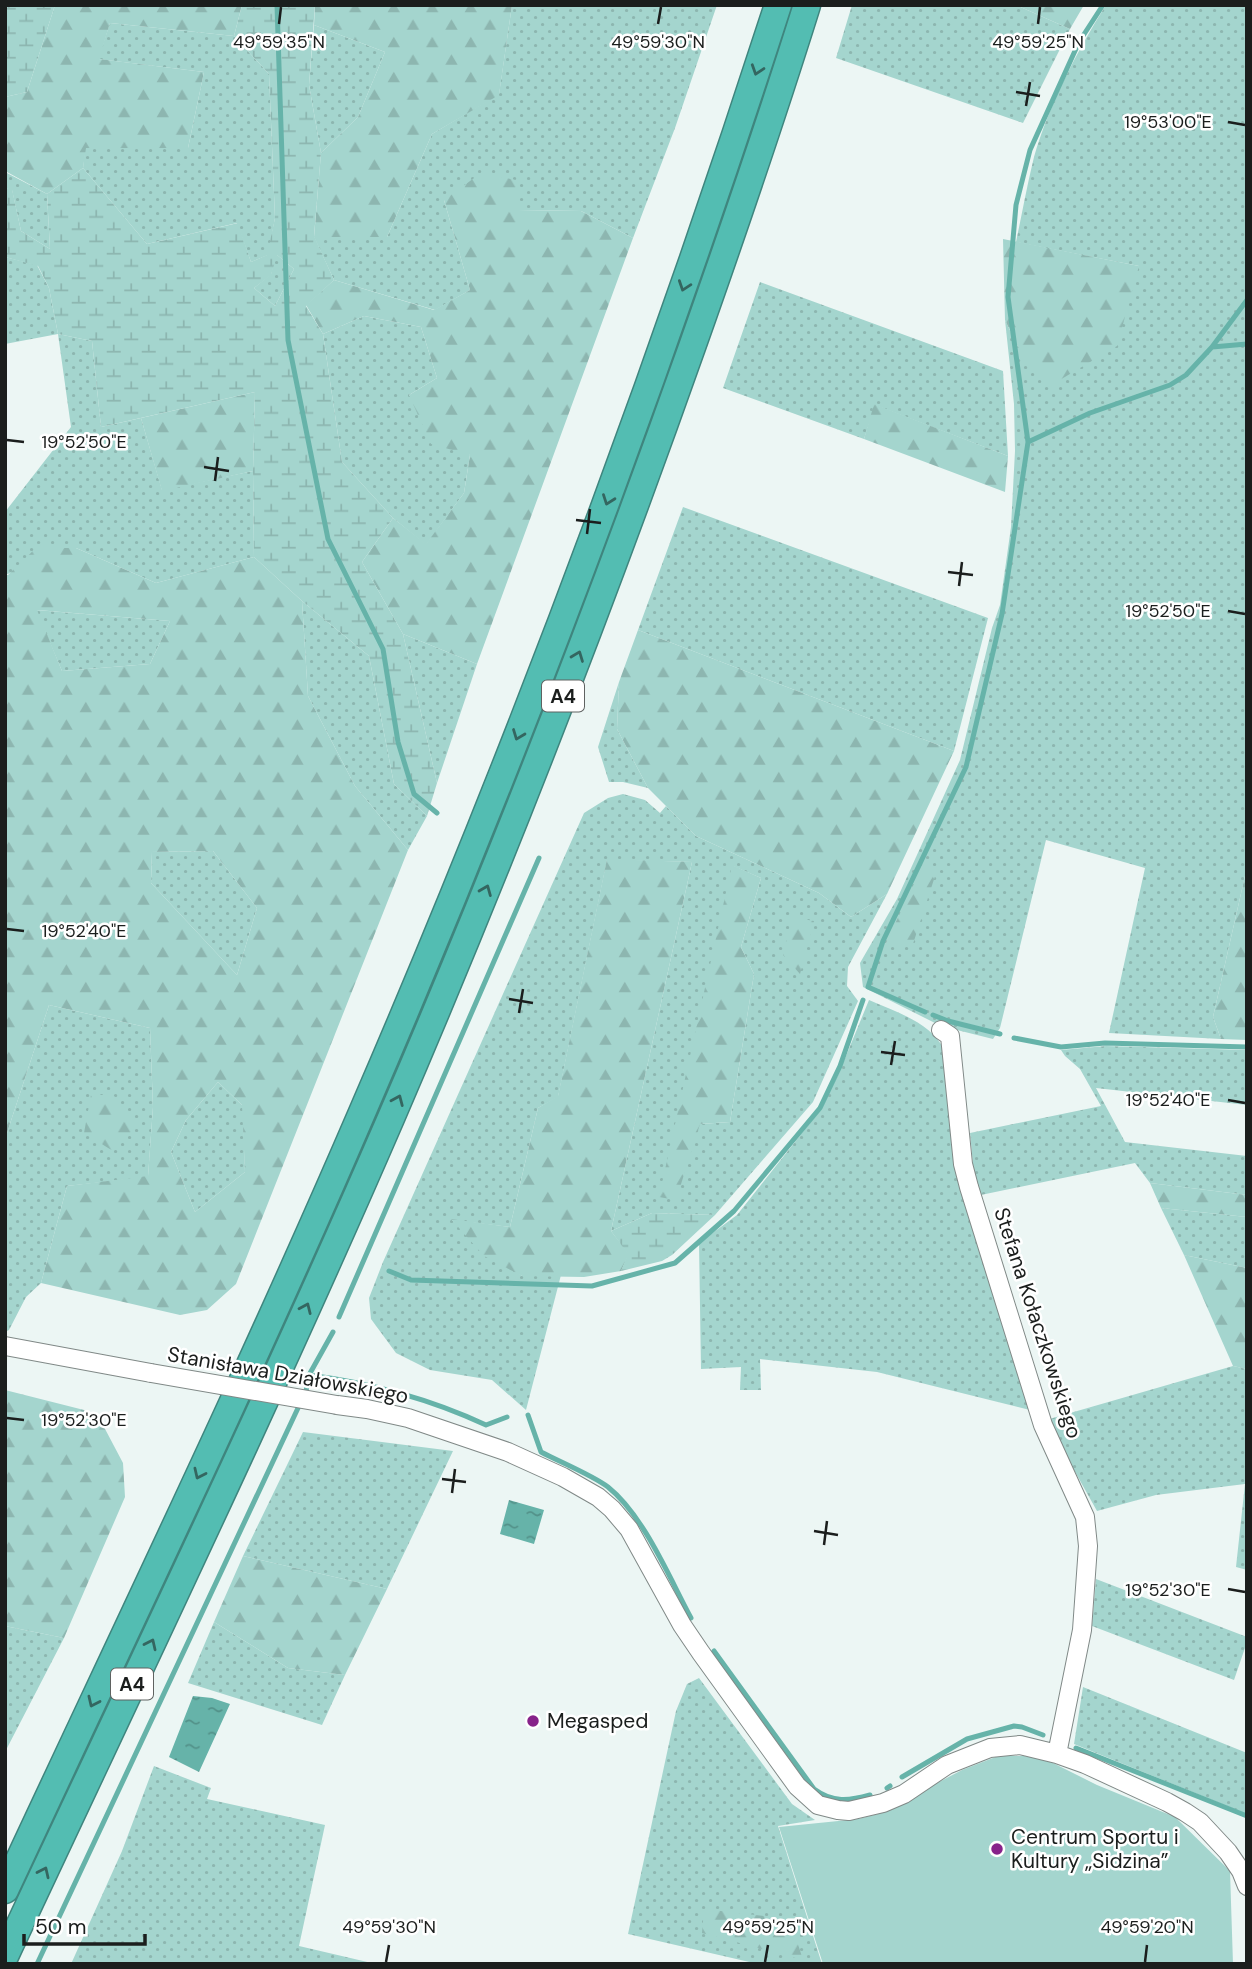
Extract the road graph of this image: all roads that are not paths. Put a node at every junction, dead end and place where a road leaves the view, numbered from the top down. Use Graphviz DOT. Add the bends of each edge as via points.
graph roads {
  1 [pos="778,5"];
  2 [pos="807,5"];
  3 [pos="941,1030"];
  4 [pos="5,1346"];
  5 [pos="1057,1754"];
  6 [pos="1247,1886"];
  7 [pos="5,1890"];
  8 [pos="5,1956"];
  1 -- 7 [label="highway, A4, one-way" via="603,513 443,921 303,1247"];
  8 -- 2 [label="highway, A4, one-way" via="292,1340 451,975 634,510"];
  3 -- 5 [label="street, Stefana Kołaczkowskiego" via="950,1036 969,1186 1043,1425 1085,1517 1088,1546 1082,1630"];
  4 -- 5 [label="street, Stanisława Działowskiego, bridge" via="408,1418 508,1452 573,1482 605,1503 629,1529 701,1653 797,1786 818,1805 865,1809 904,1794 947,1765 990,1748 1020,1745"];
  5 -- 6 [label="street, Stanisława Działowskiego" via="1111,1775 1200,1822 1228,1852"];
}
